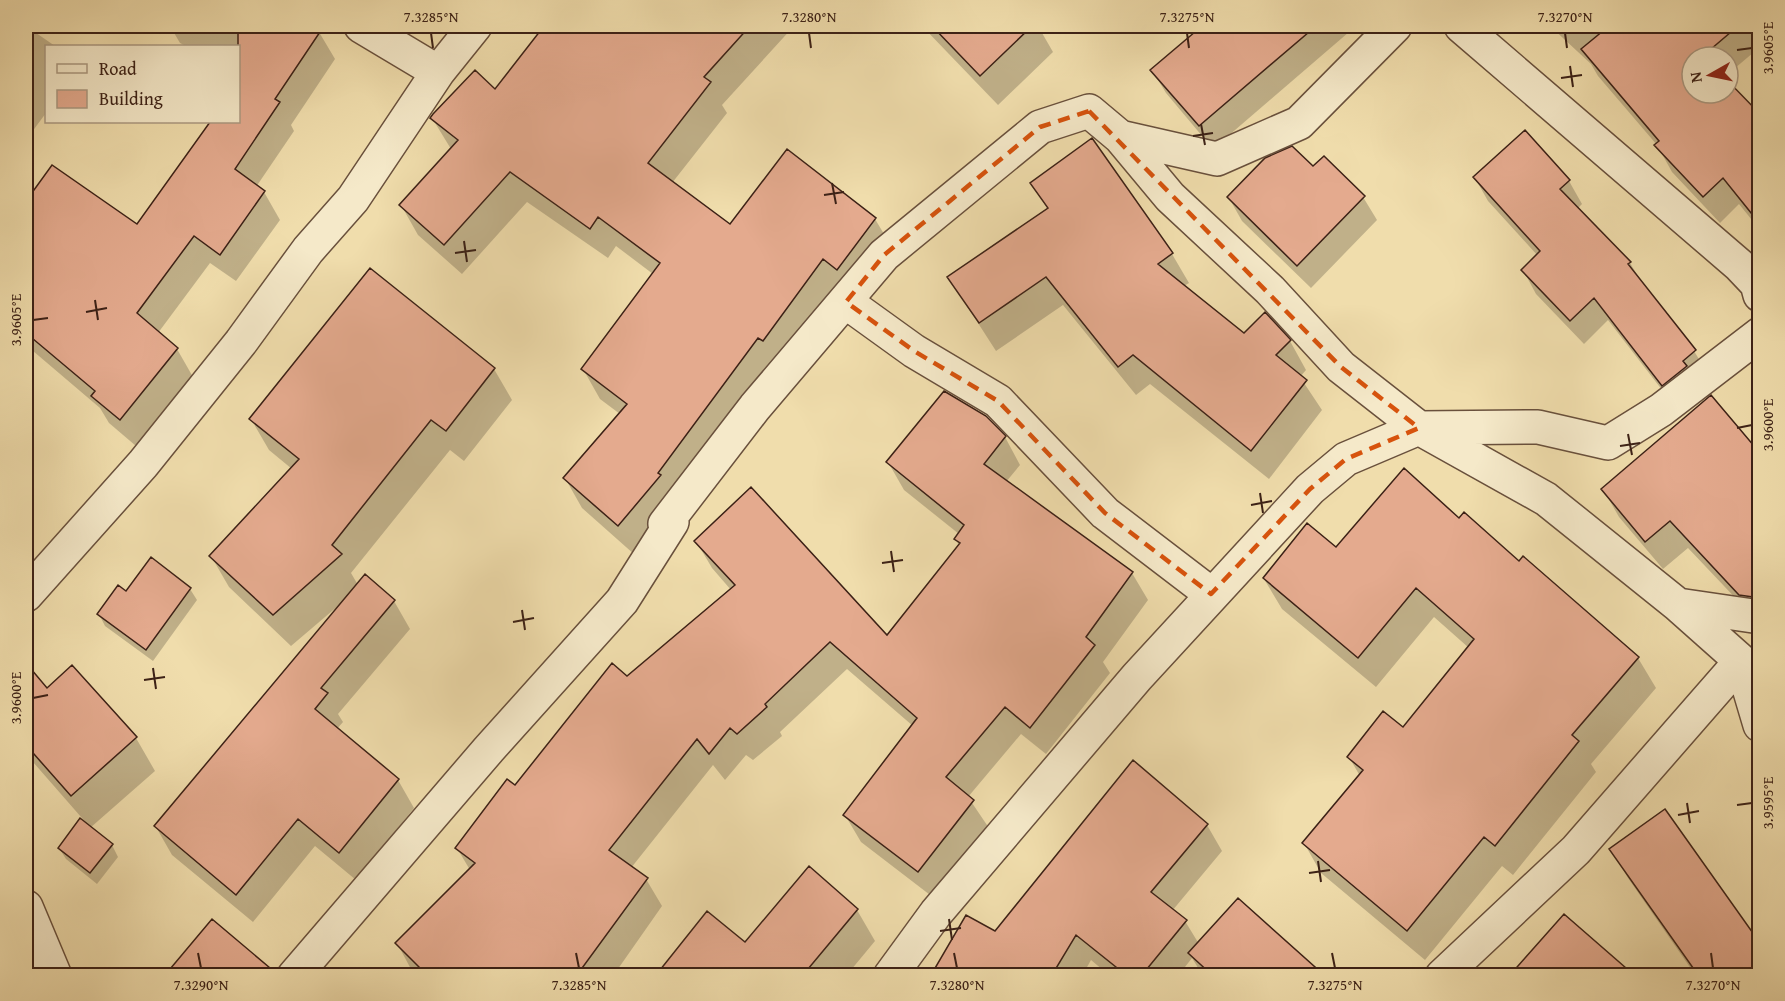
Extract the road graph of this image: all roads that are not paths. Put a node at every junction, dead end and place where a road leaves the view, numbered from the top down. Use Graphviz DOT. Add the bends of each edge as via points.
graph roads {
  1 [pos="361,26"];
  2 [pos="475,26"];
  3 [pos="1395,26"];
  4 [pos="1461,26"];
  5 [pos="438,72"];
  6 [pos="1120,137"];
  7 [pos="1760,295"];
  8 [pos="846,302"];
  9 [pos="1760,334"];
  10 [pos="1419,428"];
  11 [pos="1211,594"];
  12 [pos="26,595"];
  13 [pos="1678,605"];
  14 [pos="1760,617"];
  15 [pos="1741,661"];
  16 [pos="1760,726"];
  17 [pos="26,907"];
  18 [pos="55,975"];
  19 [pos="294,975"];
  20 [pos="890,975"];
  21 [pos="1442,975"];
  1 -- 5 [label="street"];
  2 -- 5 [label="street"];
  3 -- 6 [label="street" via="1299,123 1216,159"];
  4 -- 7 [label="street" via="1739,265 1757,284"];
  5 -- 12 [label="street" via="352,199 308,250 241,342 143,464"];
  6 -- 8 [label="street" via="1089,111 1040,128 884,255"];
  6 -- 10 [label="street" via="1170,197 1270,290 1341,367"];
  8 -- 11 [label="street" via="914,351 998,401 1105,513"];
  8 -- 19 [label="street" via="754,407 665,524 672,522 622,601"];
  9 -- 10 [label="street" via="1661,410 1608,443 1538,427"];
  10 -- 11 [label="street" via="1346,459 1310,489"];
  10 -- 13 [label="street" via="1546,500"];
  11 -- 20 [label="street" via="944,904"];
  13 -- 14 [label="street"];
  13 -- 15 [label="street"];
  15 -- 16 [label="street"];
  15 -- 21 [label="street" via="1576,850"];
  17 -- 18 [label="street"];
}
